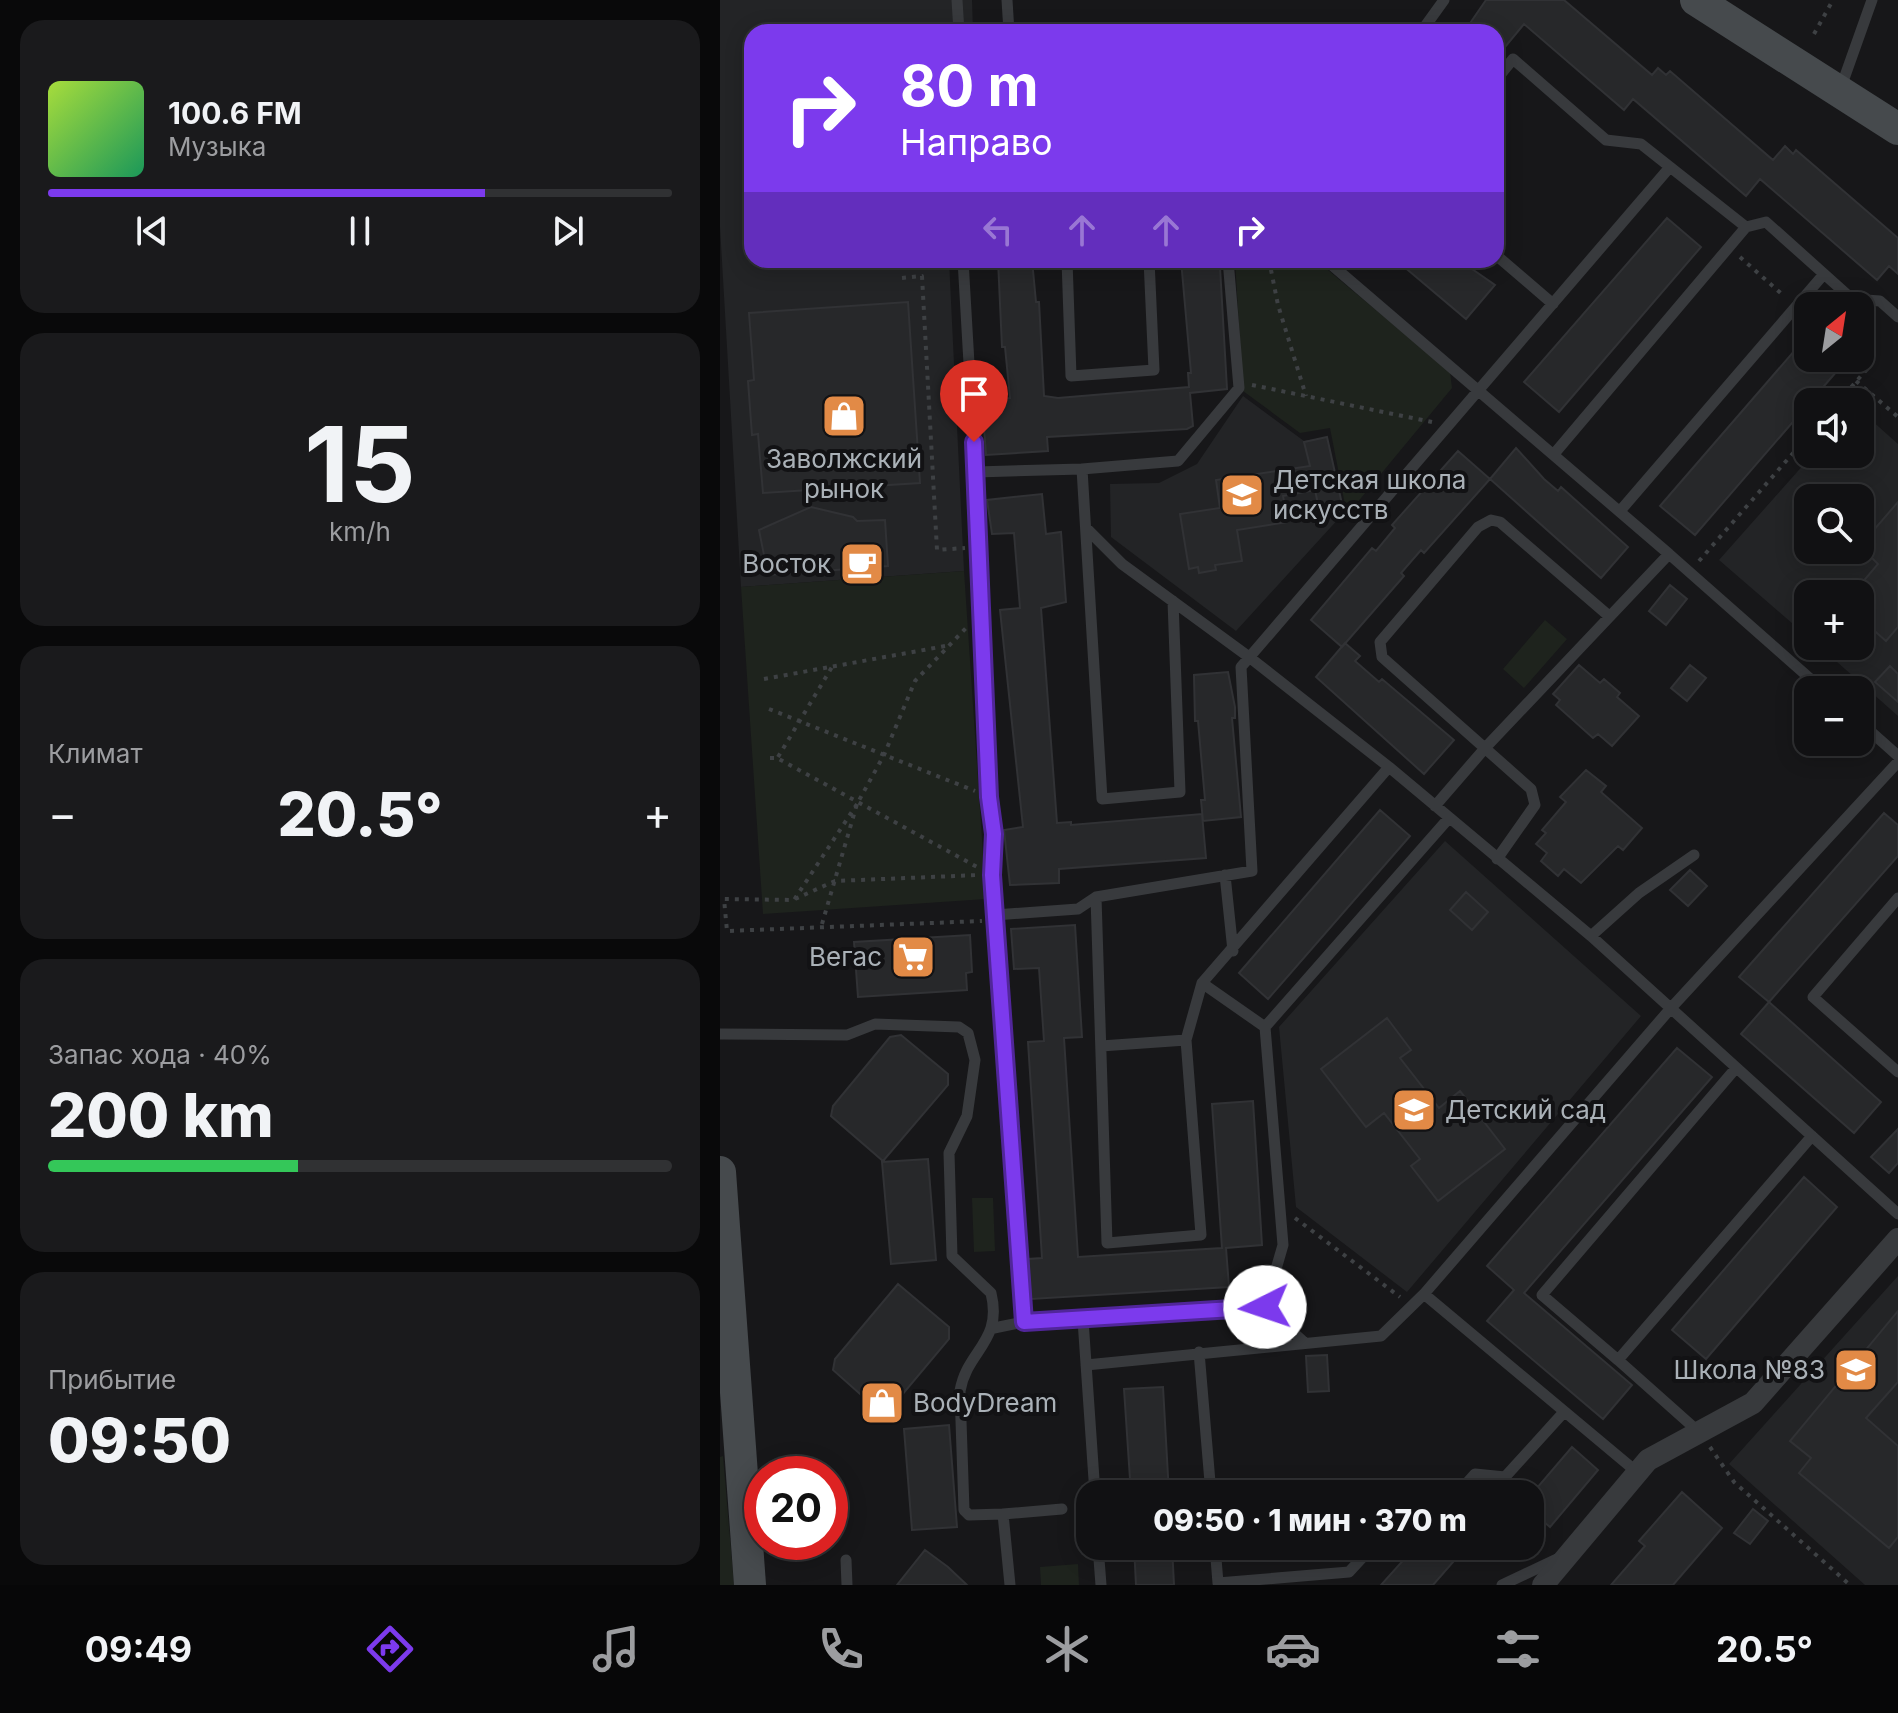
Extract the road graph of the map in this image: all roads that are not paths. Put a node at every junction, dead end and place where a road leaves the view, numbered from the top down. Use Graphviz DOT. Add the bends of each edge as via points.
graph roads {
  1 [pos="957,0"];
  2 [pos="1007,0"];
  3 [pos="1444,0"];
  4 [pos="1696,0"];
  5 [pos="1872,0"];
  6 [pos="958,24"];
  7 [pos="1008,24"];
  8 [pos="1427,24"];
  9 [pos="1504,70"];
  10 [pos="1840,92"];
  11 [pos="1898,129"];
  12 [pos="1670,167"];
  13 [pos="1746,227"];
  14 [pos="1504,262"];
  15 [pos="963,268"];
  16 [pos="1067,268"];
  17 [pos="1149,268"];
  18 [pos="1229,268"];
  19 [pos="1335,268"];
  20 [pos="1824,274"];
  21 [pos="1553,304"];
  22 [pos="1898,317"];
  23 [pos="1480,390"];
  24 [pos="1554,454"];
  25 [pos="1082,469"];
  26 [pos="976,472"];
  27 [pos="1620,511"];
  28 [pos="1088,530"];
  29 [pos="1669,554"];
  30 [pos="1173,601"];
  31 [pos="1609,616"];
  32 [pos="1249,657"];
  33 [pos="1807,676"];
  34 [pos="1874,736"];
  35 [pos="1486,747"];
  36 [pos="1898,759"];
  37 [pos="1389,767"];
  38 [pos="1435,806"];
  39 [pos="1449,818"];
  40 [pos="1694,855"];
  41 [pos="1497,859"];
  42 [pos="1225,875"];
  43 [pos="1096,897"];
  44 [pos="1898,898"];
  45 [pos="996,918"];
  46 [pos="1591,936"];
  47 [pos="1233,951"];
  48 [pos="1202,983"];
  49 [pos="1671,1008"];
  50 [pos="1265,1027"];
  51 [pos="720,1034"];
  52 [pos="1186,1040"];
  53 [pos="1101,1046"];
  54 [pos="1736,1068"];
  55 [pos="1898,1072"];
  56 [pos="1812,1136"];
  57 [pos="720,1172"];
  58 [pos="1898,1214"];
  59 [pos="1898,1239"];
  60 [pos="1424,1294"];
  61 [pos="1265,1307"];
  62 [pos="1083,1320"];
  63 [pos="1024,1322"];
  64 [pos="994,1328"];
  65 [pos="1305,1343"];
  66 [pos="1199,1352"];
  67 [pos="1618,1360"];
  68 [pos="1086,1365"];
  69 [pos="1564,1412"];
  70 [pos="728,1419"];
  71 [pos="1700,1433"];
  72 [pos="1638,1473"];
  73 [pos="1094,1480"];
  74 [pos="1210,1480"];
  75 [pos="1470,1480"];
  76 [pos="1062,1509"];
  77 [pos="1003,1514"];
  78 [pos="1569,1554"];
  79 [pos="846,1560"];
  80 [pos="1099,1560"];
  81 [pos="1216,1560"];
  82 [pos="1360,1560"];
  83 [pos="750,1585"];
  84 [pos="847,1585"];
  85 [pos="1010,1585"];
  86 [pos="1101,1585"];
  87 [pos="1502,1585"];
  88 [pos="1543,1585"];
  1 -- 6 [label="lane"];
  2 -- 7 [label="lane"];
  3 -- 8 [label="lane"];
  4 -- 10 [label="main road"];
  5 -- 10 [label="lane"];
  9 -- 12 [label="lane" via="1513,59 1606,140 1641,144"];
  10 -- 11 [label="main road"];
  12 -- 13 [label="lane"];
  12 -- 21 [label="lane"];
  13 -- 20 [label="lane" via="1766,222"];
  13 -- 24 [label="lane"];
  14 -- 21 [label="lane"];
  15 -- 26 [label="lane"];
  16 -- 17 [label="lane" via="1071,376 1154,370"];
  18 -- 25 [label="lane" via="1239,388 1178,461"];
  19 -- 23 [label="lane"];
  20 -- 22 [label="lane" via="1852,299 1880,301"];
  20 -- 27 [label="lane"];
  21 -- 23 [label="lane"];
  23 -- 24 [label="lane"];
  23 -- 32 [label="lane"];
  24 -- 27 [label="lane"];
  25 -- 26 [label="lane"];
  25 -- 28 [label="lane"];
  26 -- 45 [label="lane"];
  27 -- 29 [label="lane"];
  28 -- 30 [label="lane" via="1122,564"];
  28 -- 30 [label="lane" via="1102,799 1180,792"];
  29 -- 31 [label="lane"];
  29 -- 33 [label="lane"];
  30 -- 32 [label="lane"];
  31 -- 35 [label="lane"];
  31 -- 35 [label="lane" via="1500,522 1478,527 1379,646 1382,657"];
  32 -- 37 [label="lane"];
  32 -- 42 [label="lane" via="1241,667 1252,871"];
  34 -- 36 [label="lane"];
  35 -- 38 [label="lane"];
  35 -- 41 [label="lane" via="1531,789 1535,805"];
  36 -- 49 [label="lane"];
  37 -- 38 [label="lane"];
  37 -- 47 [label="lane"];
  38 -- 39 [label="lane"];
  39 -- 41 [label="lane"];
  39 -- 50 [label="lane"];
  40 -- 46 [label="lane" via="1639,893"];
  41 -- 46 [label="lane"];
  42 -- 43 [label="lane"];
  42 -- 47 [label="lane"];
  43 -- 45 [label="lane" via="1078,909"];
  43 -- 53 [label="lane"];
  44 -- 55 [label="lane" via="1813,997"];
  45 -- 63 [label="lane"];
  46 -- 49 [label="lane"];
  47 -- 48 [label="lane"];
  48 -- 50 [label="lane"];
  48 -- 52 [label="lane"];
  49 -- 54 [label="lane"];
  49 -- 60 [label="lane"];
  50 -- 61 [label="lane" via="1283,1245"];
  51 -- 64 [label="lane" via="847,1035 875,1024 959,1027 968,1033 975,1060 967,1116 949,1153 952,1256 991,1293"];
  52 -- 53 [label="lane"];
  52 -- 53 [label="lane" via="1201,1235 1107,1243"];
  54 -- 56 [label="lane"];
  54 -- 67 [label="lane" via="1542,1295"];
  56 -- 58 [label="lane"];
  56 -- 67 [label="lane"];
  57 -- 70 [label="main road"];
  59 -- 71 [label="street" via="1753,1403"];
  60 -- 65 [label="lane" via="1381,1336"];
  60 -- 69 [label="lane"];
  61 -- 62 [label="lane"];
  61 -- 65 [label="lane"];
  62 -- 63 [label="lane"];
  62 -- 68 [label="lane"];
  63 -- 64 [label="lane"];
  64 -- 77 [label="lane" via="960,1391 964,1510 969,1515"];
  65 -- 66 [label="lane"];
  66 -- 68 [label="lane"];
  66 -- 74 [label="lane"];
  67 -- 71 [label="lane"];
  68 -- 73 [label="lane"];
  69 -- 72 [label="lane"];
  69 -- 75 [label="lane" via="1505,1477 1475,1474"];
  70 -- 83 [label="main road"];
  71 -- 72 [label="street" via="1648,1460"];
  72 -- 78 [label="street"];
  76 -- 77 [label="lane"];
  77 -- 85 [label="lane"];
  78 -- 87 [label="lane"];
  78 -- 88 [label="street"];
  79 -- 84 [label="lane"];
  80 -- 86 [label="lane"];
  81 -- 82 [label="lane" via="1218,1583 1349,1572"];
}
